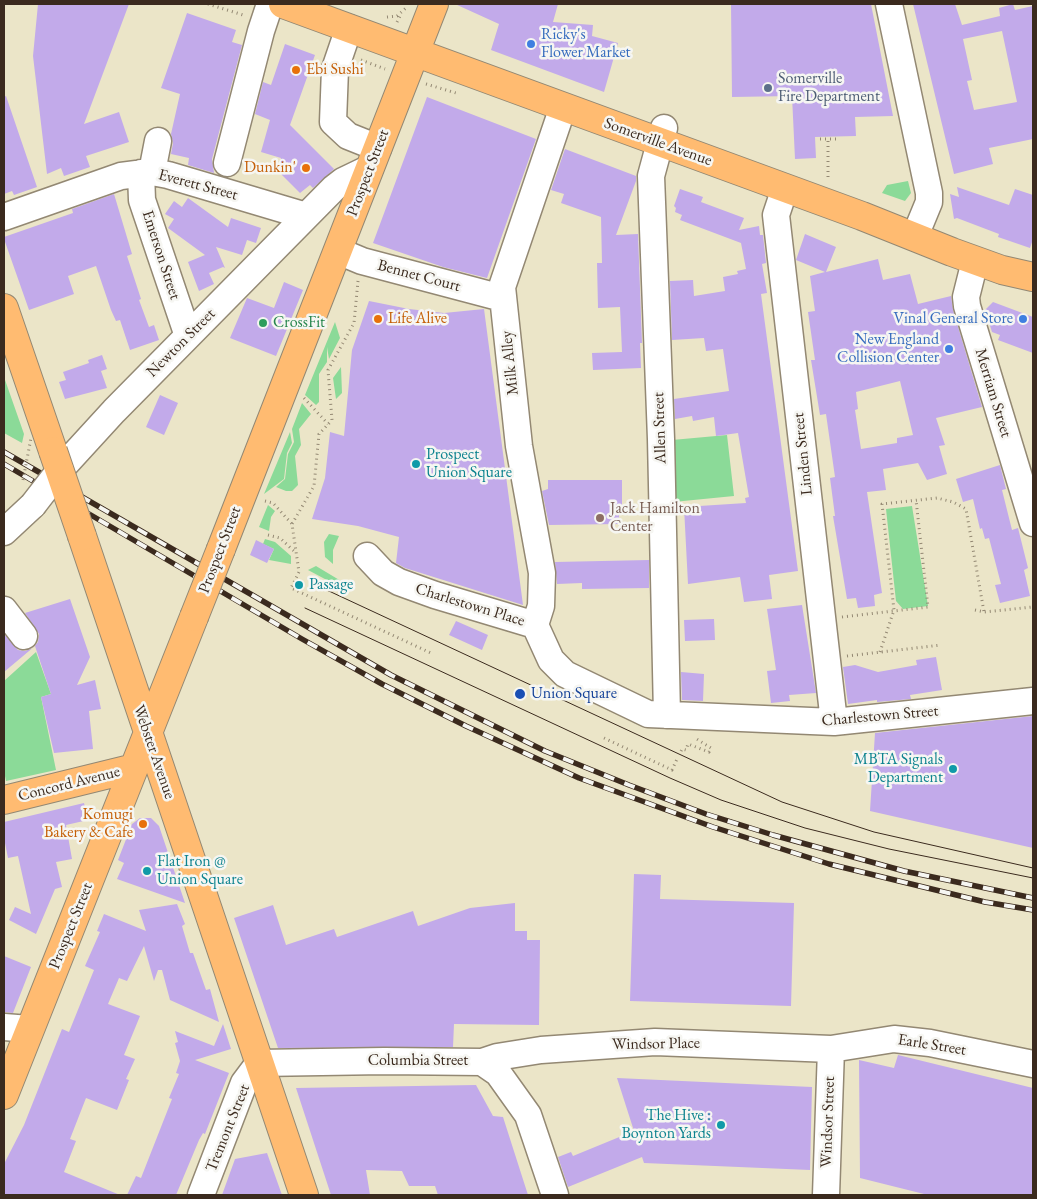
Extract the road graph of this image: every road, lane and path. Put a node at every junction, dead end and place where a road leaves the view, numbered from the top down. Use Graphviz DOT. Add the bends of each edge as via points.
graph roads {
  1 [pos="270,4"];
  2 [pos="283,4"];
  3 [pos="434,4"];
  4 [pos="889,4"];
  5 [pos="401,14"];
  6 [pos="396,25"];
  7 [pos="349,28"];
  8 [pos="415,53"];
  9 [pos="563,108"];
  10 [pos="662,135"];
  11 [pos="837,137"];
  12 [pos="820,139"];
  13 [pos="828,139"];
  14 [pos="158,141"];
  15 [pos="374,158"];
  16 [pos="227,163"];
  17 [pos="146,172"];
  18 [pos="828,177"];
  19 [pos="785,188"];
  20 [pos="306,216"];
  21 [pos="4,217"];
  22 [pos="915,236"];
  23 [pos="338,251"];
  24 [pos="976,261"];
  25 [pos="359,275"];
  26 [pos="1033,277"];
  27 [pos="502,298"];
  28 [pos="4,308"];
  29 [pos="188,336"];
  30 [pos="308,402"];
  31 [pos="328,424"];
  32 [pos="53,455"];
  33 [pos="27,497"];
  34 [pos="916,500"];
  35 [pos="264,504"];
  36 [pos="292,524"];
  37 [pos="1033,524"];
  38 [pos="4,532"];
  39 [pos="268,535"];
  40 [pos="296,554"];
  41 [pos="367,556"];
  42 [pos="1033,607"];
  43 [pos="4,610"];
  44 [pos="894,610"];
  45 [pos="976,610"];
  46 [pos="984,612"];
  47 [pos="841,617"];
  48 [pos="535,625"];
  49 [pos="24,636"];
  50 [pos="941,645"];
  51 [pos="880,652"];
  52 [pos="434,654"];
  53 [pos="845,656"];
  54 [pos="1033,701"];
  55 [pos="667,715"];
  56 [pos="834,722"];
  57 [pos="148,733"];
  58 [pos="690,736"];
  59 [pos="604,738"];
  60 [pos="681,751"];
  61 [pos="677,759"];
  62 [pos="134,768"];
  63 [pos="4,800"];
  64 [pos="17,1028"];
  65 [pos="831,1049"];
  66 [pos="482,1062"];
  67 [pos="259,1063"];
  68 [pos="1033,1064"];
  69 [pos="4,1095"];
  70 [pos="201,1195"];
  71 [pos="304,1195"];
  72 [pos="555,1195"];
  73 [pos="826,1195"];
  1 -- 16 [label="street"];
  2 -- 7 [label="main road, Somerville Avenue"];
  3 -- 8 [label="main road, Prospect Street"];
  4 -- 22 [label="street" via="929,193 929,202"];
  5 -- 6 [label="path"];
  7 -- 8 [label="main road, Somerville Avenue"];
  7 -- 15 [label="street" via="334,69 333,122"];
  8 -- 9 [label="main road, Somerville Avenue"];
  8 -- 15 [label="main road, Prospect Street"];
  9 -- 10 [label="main road, Somerville Avenue"];
  9 -- 27 [label="street, Milk Alley" via="506,272"];
  10 -- 19 [label="main road, Somerville Avenue"];
  10 -- 55 [label="street, Allen Street" via="651,176"];
  11 -- 13 [label="path"];
  12 -- 13 [label="path"];
  13 -- 18 [label="path"];
  14 -- 17 [label="street, Emerson Street"];
  15 -- 20 [label="street, Newton Street" via="343,181"];
  15 -- 23 [label="main road, Prospect Street"];
  17 -- 20 [label="street, Everett Street" via="168,175"];
  17 -- 21 [label="street, Everett Street" via="121,176"];
  17 -- 29 [label="street, Emerson Street" via="142,200"];
  19 -- 22 [label="main road, Somerville Avenue"];
  19 -- 56 [label="street, Linden Street" via="776,215"];
  20 -- 29 [label="street, Newton Street"];
  22 -- 24 [label="main road, Somerville Avenue"];
  23 -- 27 [label="street, Bennet Court" via="362,261"];
  23 -- 57 [label="main road, Prospect Street, bridge"];
  24 -- 26 [label="main road, Somerville Avenue"];
  24 -- 37 [label="street, Merriam Street" via="966,297 967,306"];
  25 -- 31 [label="path" via="354,323 328,370 332,420"];
  27 -- 48 [label="street, Milk Alley" via="519,446 542,573 541,606"];
  28 -- 32 [label="main road, Webster Avenue"];
  29 -- 32 [label="street, Newton Street"];
  30 -- 31 [label="path"];
  31 -- 36 [label="path" via="319,434 314,486"];
  32 -- 33 [label="street, Newton Street, bridge"];
  32 -- 33 [label="path, bridge"];
  32 -- 57 [label="main road, Webster Avenue, bridge"];
  33 -- 38 [label="street, Newton Street"];
  34 -- 44 [label="path" via="882,504"];
  34 -- 44 [label="path" via="928,607"];
  34 -- 46 [label="path" via="937,498 966,509"];
  35 -- 36 [label="path" via="265,500 273,503"];
  36 -- 40 [label="path"];
  39 -- 40 [label="path" via="280,538"];
  40 -- 52 [label="path" via="299,572 291,588"];
  41 -- 48 [label="street, Charlestown Place" via="383,573 399,582"];
  42 -- 46 [label="path"];
  43 -- 49 [label="street"];
  44 -- 47 [label="path"];
  44 -- 51 [label="path"];
  45 -- 46 [label="path"];
  48 -- 55 [label="street, Charlestown Place" via="551,660 565,674 644,713"];
  50 -- 51 [label="path"];
  51 -- 53 [label="path"];
  54 -- 56 [label="street, Charlestown Street"];
  55 -- 56 [label="street, Charlestown Street"];
  57 -- 62 [label="main road, Prospect Street"];
  57 -- 67 [label="main road, Webster Avenue"];
  58 -- 60 [label="path" via="711,748 709,752 688,744 686,750 682,748"];
  59 -- 61 [label="path" via="672,770"];
  62 -- 63 [label="main road, Concord Avenue"];
  62 -- 64 [label="main road, Prospect Street"];
  64 -- 69 [label="main road, Prospect Street"];
  65 -- 66 [label="street, Windsor Place" via="655,1042 541,1050 497,1056"];
  65 -- 68 [label="street, Earle Street" via="905,1039"];
  65 -- 73 [label="street, Windsor Street"];
  66 -- 67 [label="street, Columbia Street"];
  66 -- 72 [label="street, Columbia Street" via="498,1073 528,1115"];
  67 -- 70 [label="street, Tremont Street" via="244,1083"];
  67 -- 71 [label="main road, Webster Avenue"];
}
